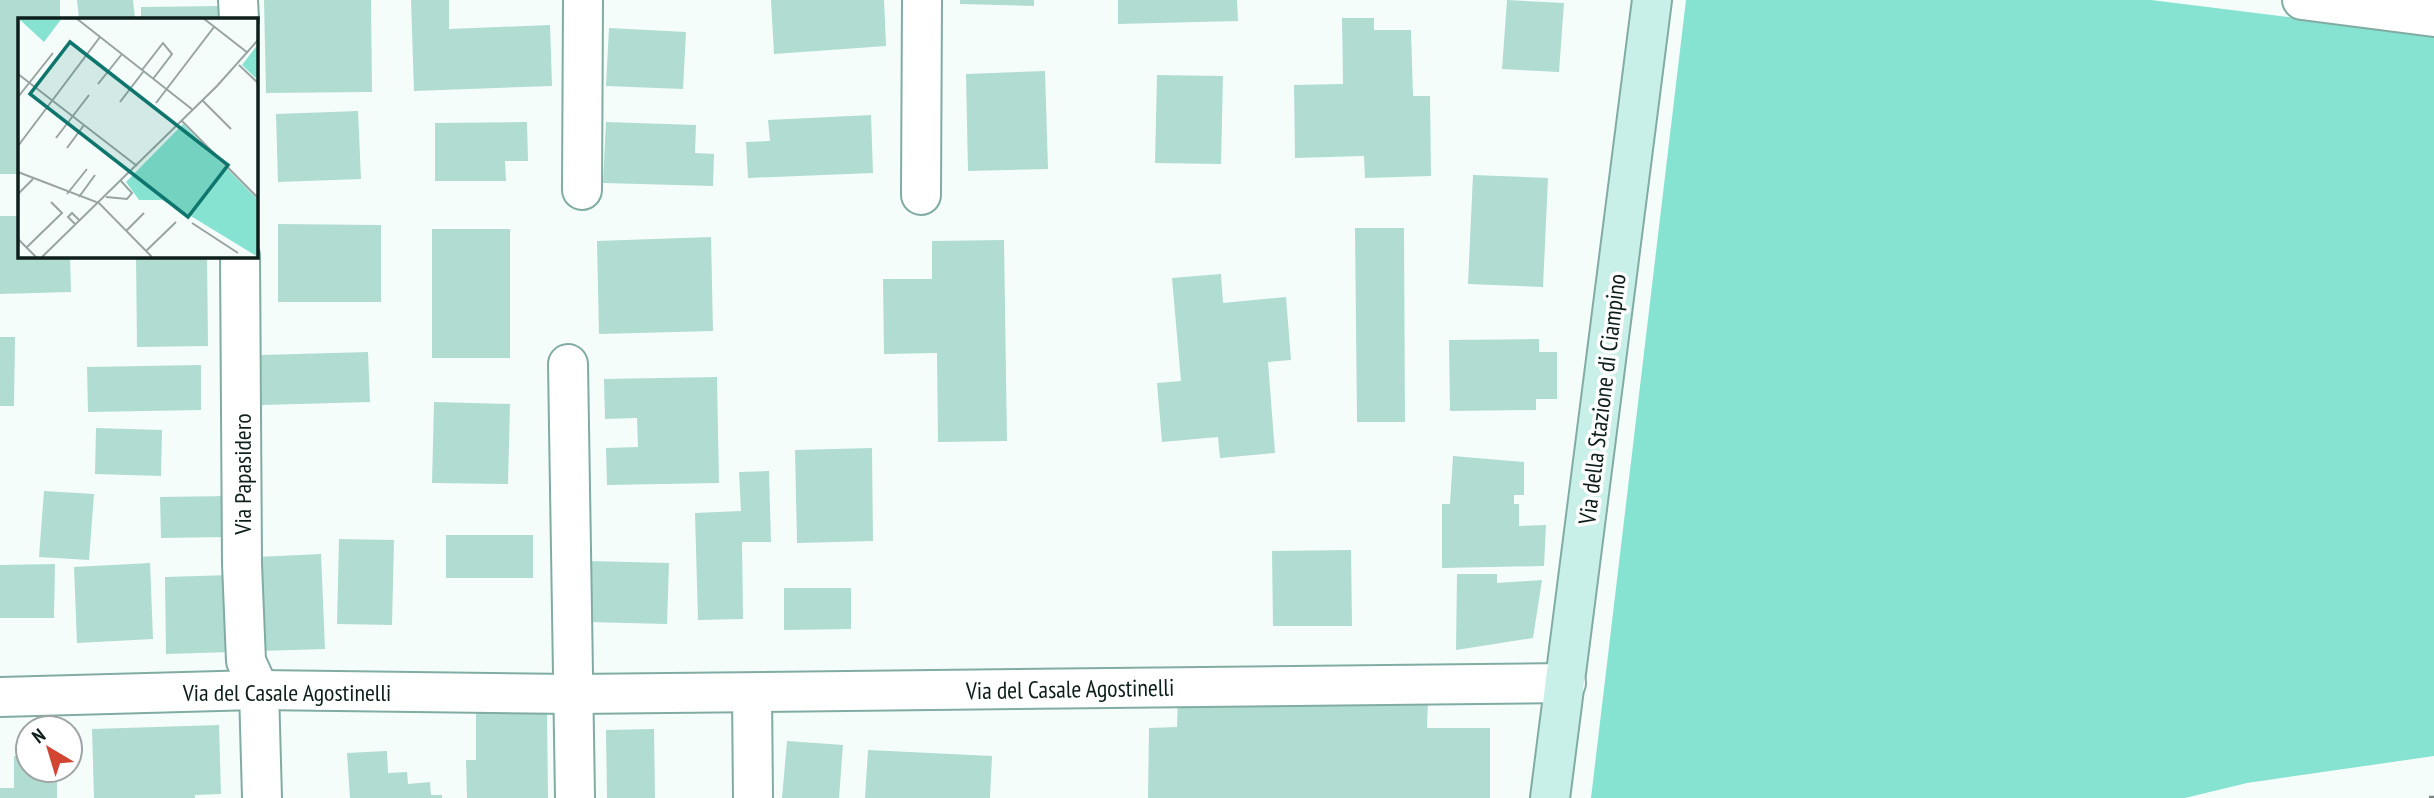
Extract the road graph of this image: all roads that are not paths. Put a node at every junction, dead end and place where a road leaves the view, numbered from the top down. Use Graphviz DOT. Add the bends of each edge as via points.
graph roads {
  1 [pos="239,0"];
  2 [pos="583,0"];
  3 [pos="922,0"];
  4 [pos="1652,0"];
  5 [pos="2302,0"];
  6 [pos="2434,17"];
  7 [pos="239,18"];
  8 [pos="582,190"];
  9 [pos="921,195"];
  10 [pos="240,257"];
  11 [pos="568,363"];
  12 [pos="1566,683"];
  13 [pos="259,690"];
  14 [pos="752,693"];
  15 [pos="573,695"];
  16 [pos="0,697"];
  17 [pos="262,798"];
  18 [pos="575,798"];
  19 [pos="753,798"];
  20 [pos="1550,798"];
  1 -- 7 [label="street"];
  2 -- 8 [label="street"];
  3 -- 9 [label="street"];
  4 -- 12 [label="street, Via della Stazione di Ciampino"];
  5 -- 6 [label="street"];
  10 -- 13 [label="street, Via Papasidero" via="246,661"];
  11 -- 15 [label="street"];
  12 -- 14 [label="street, Via del Casale Agostinelli"];
  12 -- 20 [label="street, Via della Stazione di Ciampino"];
  13 -- 15 [label="street, Via del Casale Agostinelli"];
  13 -- 16 [label="street, Via del Casale Agostinelli"];
  13 -- 17 [label="street"];
  14 -- 15 [label="street, Via del Casale Agostinelli"];
  14 -- 19 [label="street"];
  15 -- 18 [label="street"];
}
